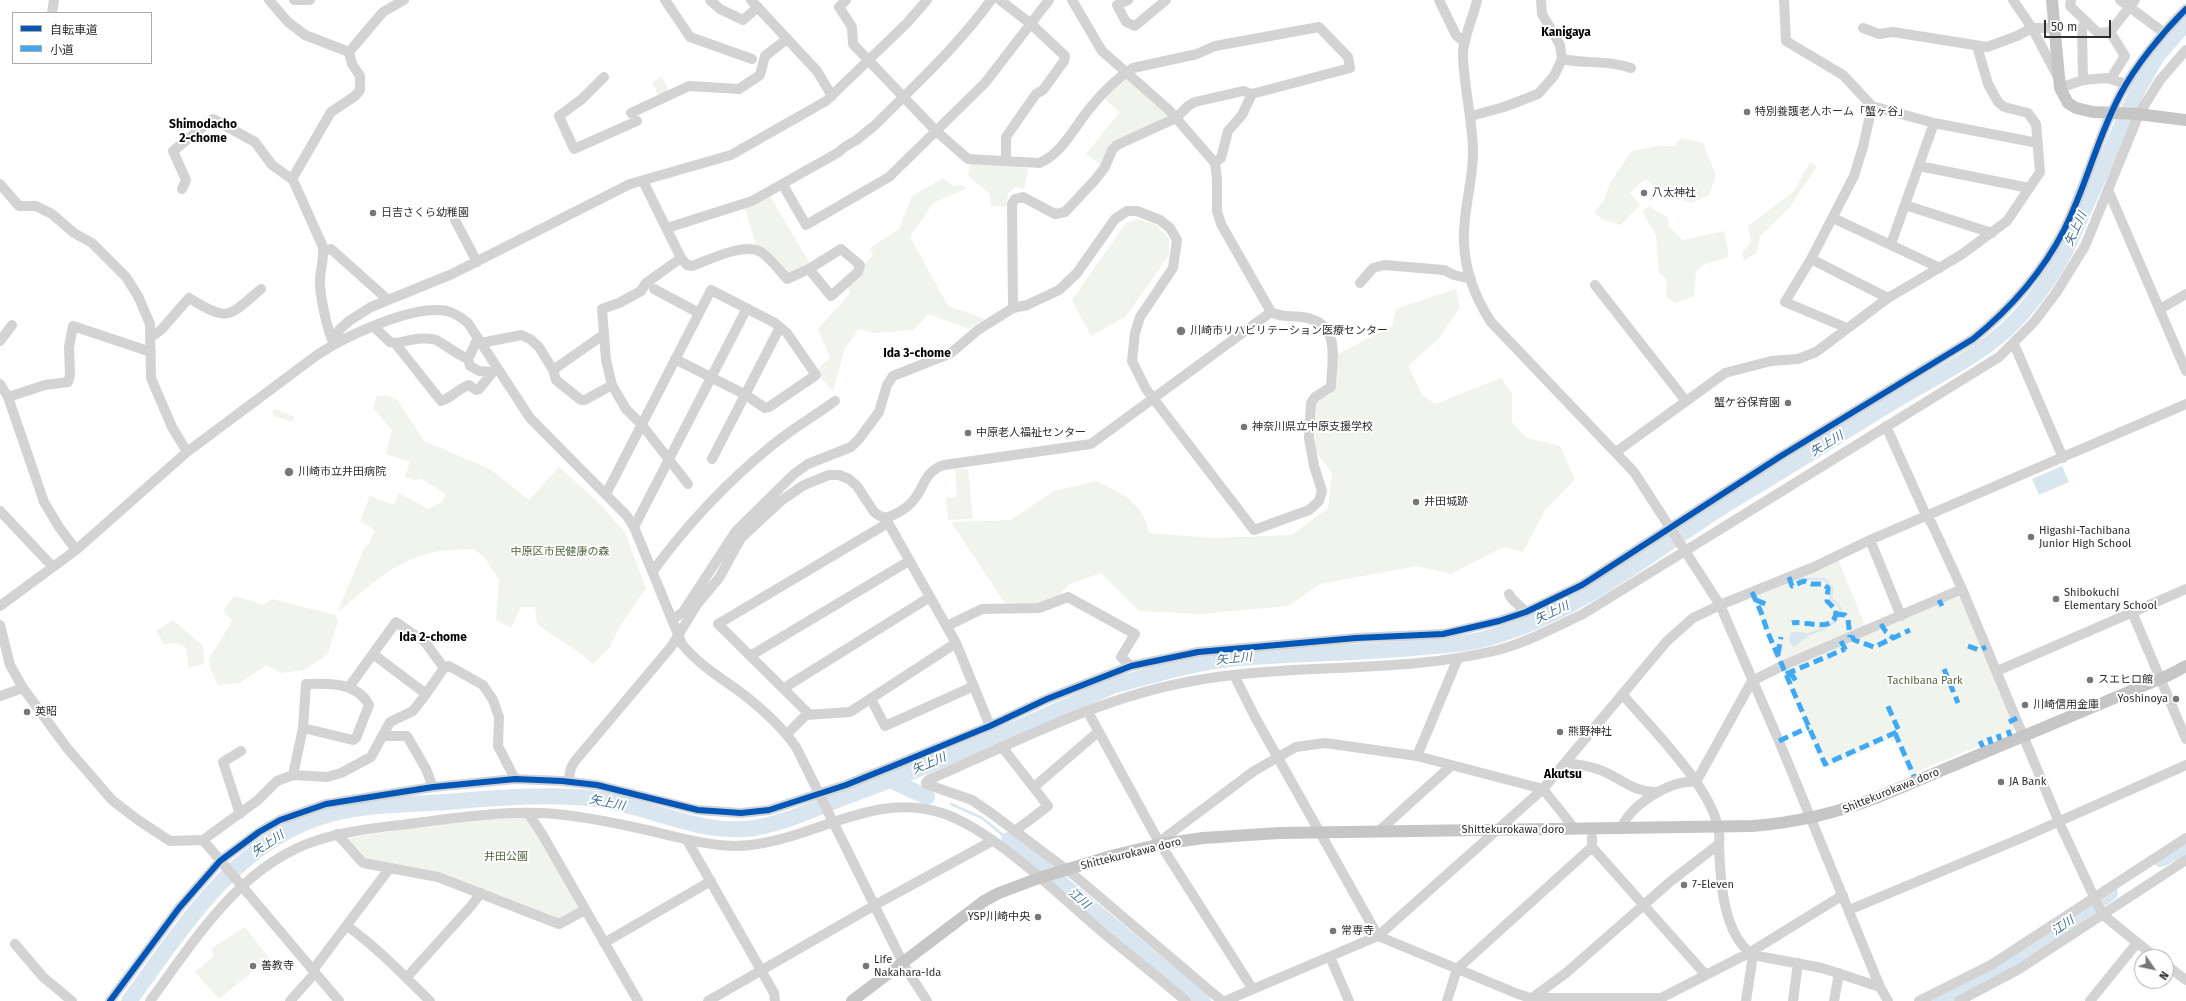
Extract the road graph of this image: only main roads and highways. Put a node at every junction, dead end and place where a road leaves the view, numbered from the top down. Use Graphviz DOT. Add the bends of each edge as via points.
graph roads {
  1 [pos="2052,0"];
  2 [pos="2186,120"];
  3 [pos="2186,666"];
  4 [pos="2186,673"];
  5 [pos="2162,681"];
  6 [pos="1496,833"];
  7 [pos="1720,835"];
  8 [pos="1322,836"];
  9 [pos="904,965"];
  10 [pos="852,1001"];
  11 [pos="859,1001"];
  1 -- 2 [label="main road" via="2060,84 2065,99 2076,108 2093,112"];
  3 -- 5 [label="main road, Shittekurokawa doro"];
  4 -- 5 [label="main road, Shittekurokawa doro"];
  5 -- 7 [label="main road, Shittekurokawa doro" via="2026,738 1881,804 1773,832"];
  6 -- 7 [label="main road, Shittekurokawa doro" via="1621,829"];
  6 -- 7 [label="main road, Shittekurokawa doro" via="1592,842"];
  6 -- 8 [label="main road, Shittekurokawa doro"];
  6 -- 8 [label="main road, Shittekurokawa doro" via="1380,831"];
  8 -- 9 [label="main road, Shittekurokawa doro" via="1244,835 1111,856 1070,872 1013,887 984,901"];
  9 -- 10 [label="main road, Shittekurokawa doro"];
  9 -- 11 [label="main road, Shittekurokawa doro"];
}
